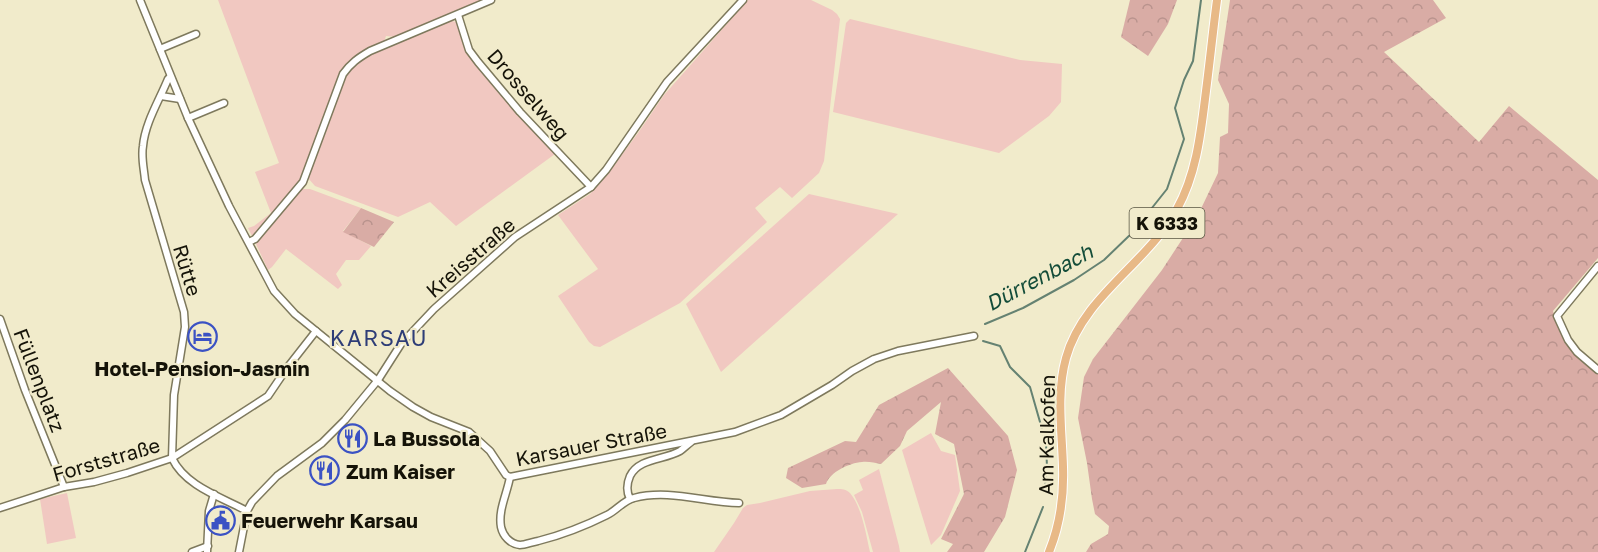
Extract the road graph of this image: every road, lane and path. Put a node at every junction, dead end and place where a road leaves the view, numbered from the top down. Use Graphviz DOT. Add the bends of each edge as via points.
graph roads {
  1 [pos="140,0"];
  2 [pos="492,0"];
  3 [pos="743,0"];
  4 [pos="1217,0"];
  5 [pos="458,15"];
  6 [pos="196,34"];
  7 [pos="160,49"];
  8 [pos="170,77"];
  9 [pos="161,96"];
  10 [pos="180,99"];
  11 [pos="224,103"];
  12 [pos="188,118"];
  13 [pos="591,187"];
  14 [pos="249,242"];
  15 [pos="1598,266"];
  16 [pos="0,319"];
  17 [pos="316,332"];
  18 [pos="974,336"];
  19 [pos="1598,370"];
  20 [pos="378,380"];
  21 [pos="693,440"];
  22 [pos="172,458"];
  23 [pos="510,477"];
  24 [pos="64,487"];
  25 [pos="214,494"];
  26 [pos="630,499"];
  27 [pos="739,503"];
  28 [pos="0,508"];
  29 [pos="247,511"];
  30 [pos="207,549"];
  31 [pos="192,552"];
  32 [pos="240,552"];
  33 [pos="1049,552"];
  1 -- 7 [label="street, Karsauer Straße"];
  2 -- 5 [label="street"];
  3 -- 13 [label="street, Kreisstraße" via="668,82"];
  4 -- 33 [label="main road, Am Kalkofen / K 6333" via="1201,133 1187,186 1160,233 1090,312 1066,357 1060,404 1063,488 1058,526"];
  5 -- 13 [label="street, Drosselweg" via="469,50 478,62"];
  5 -- 14 [label="street" via="370,51 350,65 343,74 303,182"];
  6 -- 7 [label="street"];
  7 -- 8 [label="street, Karsauer Straße"];
  8 -- 9 [label="street, Rütte"];
  8 -- 10 [label="street, Karsauer Straße"];
  9 -- 10 [label="street"];
  9 -- 22 [label="street, Rütte" via="144,136 142,157 145,180 184,312 174,395"];
  10 -- 12 [label="street, Karsauer Straße"];
  11 -- 12 [label="street"];
  12 -- 14 [label="street, Karsauer Straße"];
  13 -- 20 [label="street, Kreisstraße" via="515,237 484,263 401,345"];
  14 -- 17 [label="street, Karsauer Straße" via="274,291"];
  15 -- 19 [label="street" via="1557,316 1573,346"];
  16 -- 24 [label="street, Füllenplatz"];
  17 -- 20 [label="street, Karsauer Straße"];
  17 -- 22 [label="street, Forststraße" via="268,396"];
  18 -- 21 [label="street, Karsauer Straße" via="874,359 781,415 735,432"];
  20 -- 23 [label="street, Karsauer Straße" via="413,407 469,432"];
  20 -- 29 [label="street, Kreisstraße" via="322,443 277,476"];
  21 -- 23 [label="street, Karsauer Straße"];
  21 -- 26 [label="street" via="679,451 634,469 628,482"];
  22 -- 24 [label="street, Forststraße"];
  22 -- 25 [label="street" via="183,475"];
  23 -- 26 [label="street" via="501,508 501,529 511,542 520,545 571,531 609,515"];
  24 -- 28 [label="street, Forststraße"];
  25 -- 29 [label="street"];
  25 -- 30 [label="street"];
  26 -- 27 [label="street" via="658,494"];
  29 -- 32 [label="street, Kreisstraße"];
  30 -- 31 [label="street"];
}
